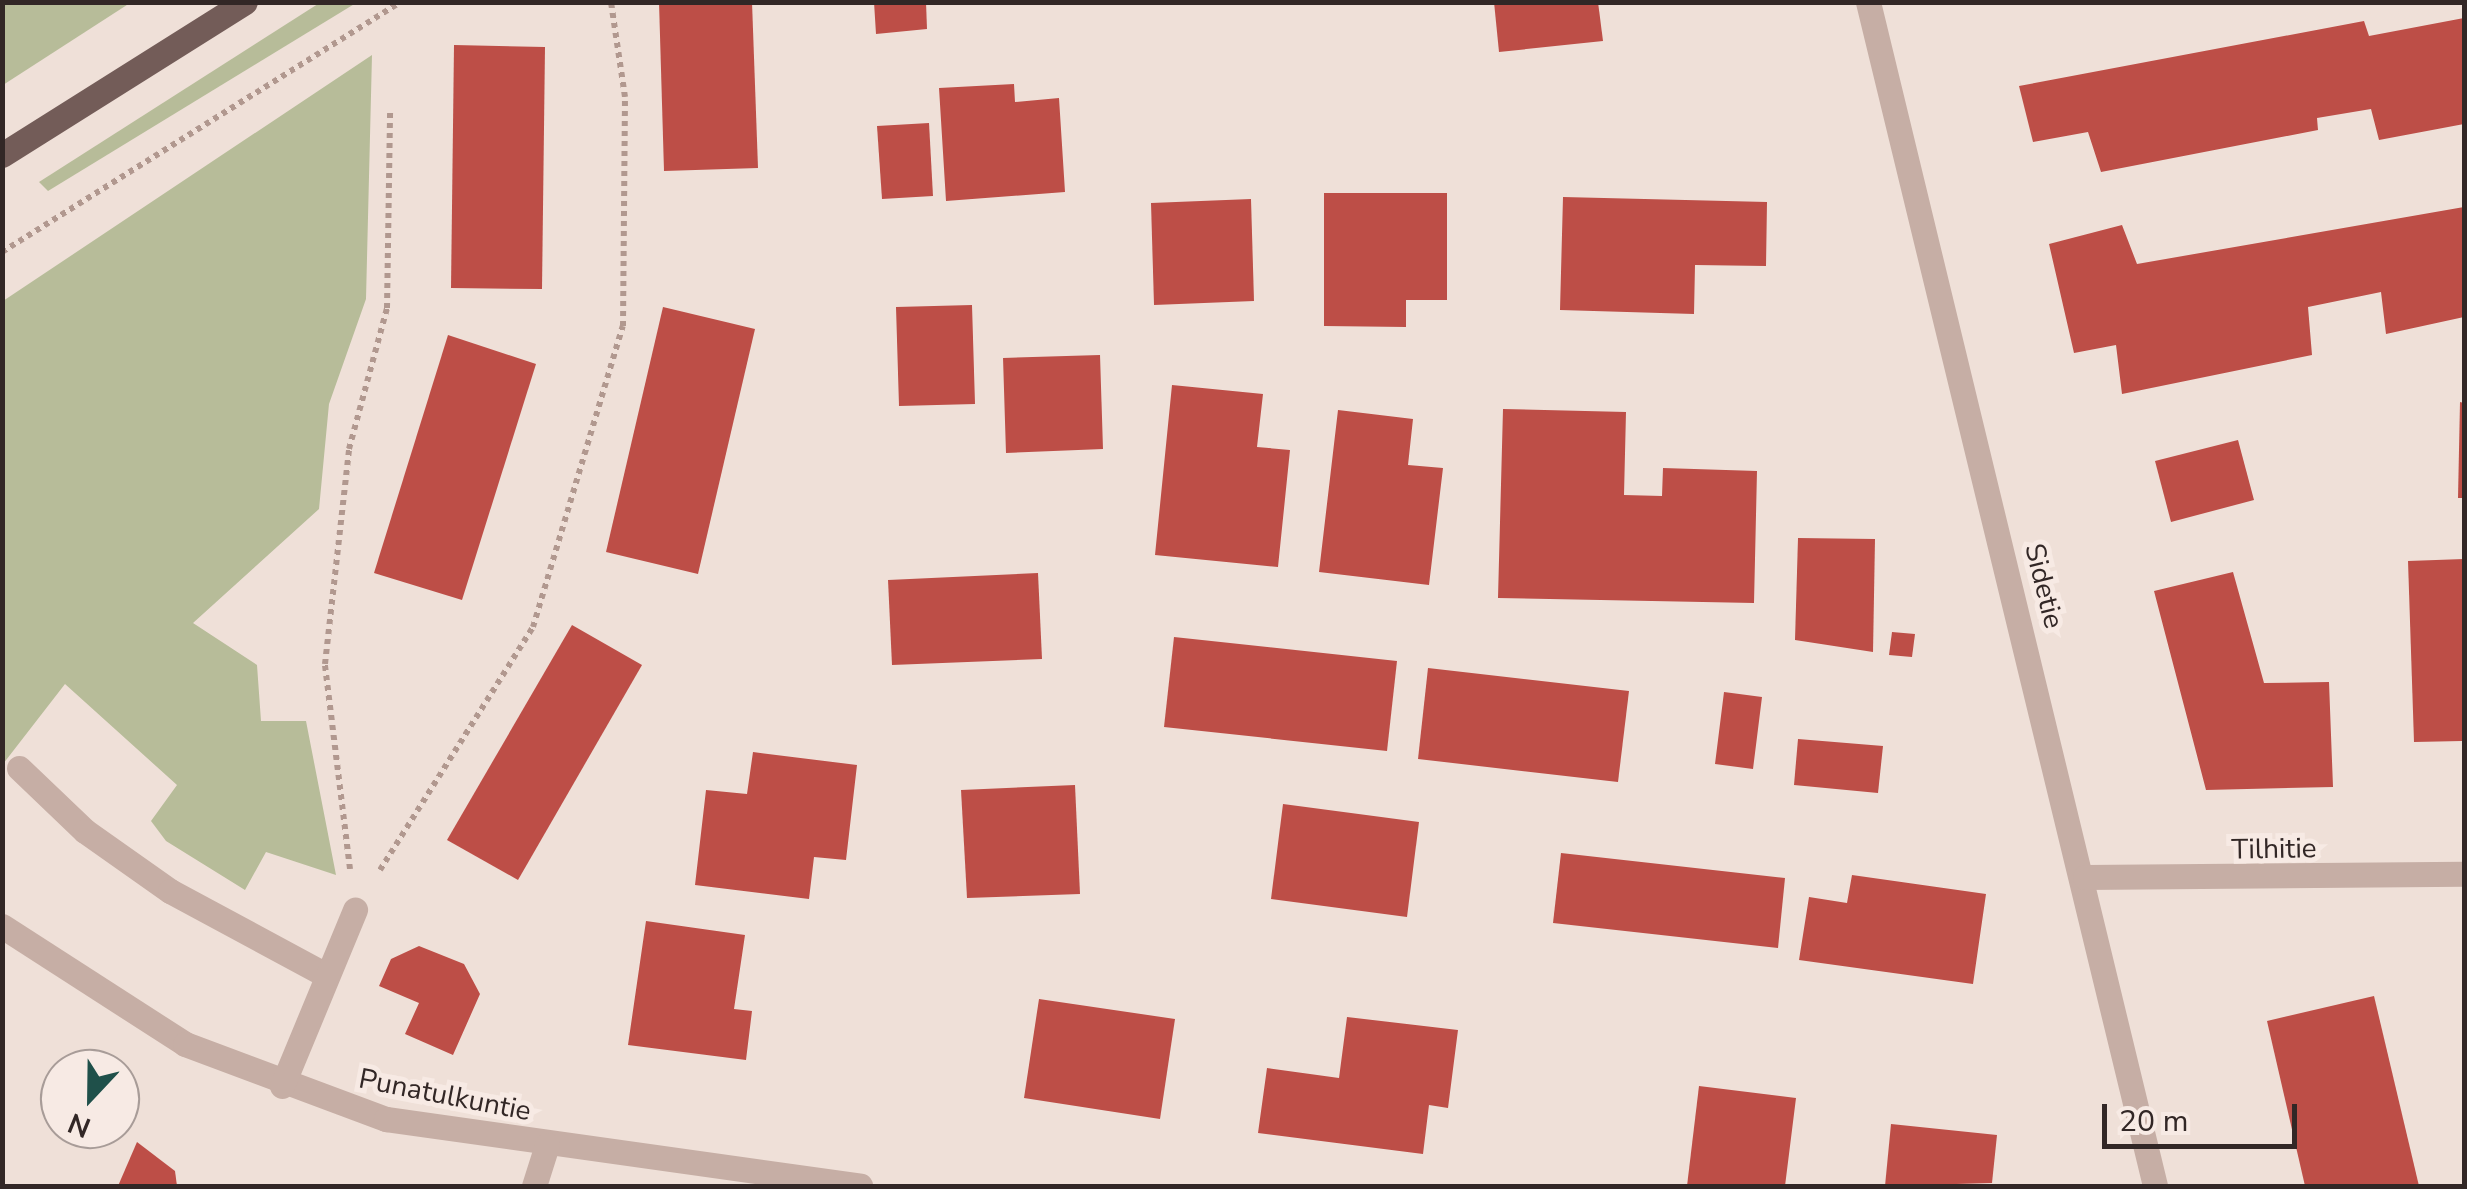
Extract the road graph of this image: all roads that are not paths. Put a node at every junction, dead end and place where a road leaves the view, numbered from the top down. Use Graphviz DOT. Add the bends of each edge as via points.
graph roads {
  1 [pos="245,2"];
  2 [pos="1868,2"];
  3 [pos="2,154"];
  4 [pos="20,768"];
  5 [pos="2464,874"];
  6 [pos="2086,877"];
  7 [pos="356,910"];
  8 [pos="2,926"];
  9 [pos="326,975"];
  10 [pos="282,1086"];
  11 [pos="547,1146"];
  12 [pos="534,1186"];
  13 [pos="860,1186"];
  14 [pos="2156,1186"];
  1 -- 3 [label="main road"];
  2 -- 6 [label="street, Sidetie"];
  4 -- 9 [label="street" via="85,831 170,891"];
  5 -- 6 [label="street, Tilhitie"];
  6 -- 14 [label="street, Sidetie"];
  7 -- 9 [label="street"];
  8 -- 10 [label="street, Punatulkuntie" via="185,1044"];
  9 -- 10 [label="street"];
  10 -- 11 [label="street, Punatulkuntie" via="386,1119"];
  11 -- 12 [label="street"];
  11 -- 13 [label="street, Punatulkuntie"];
}
